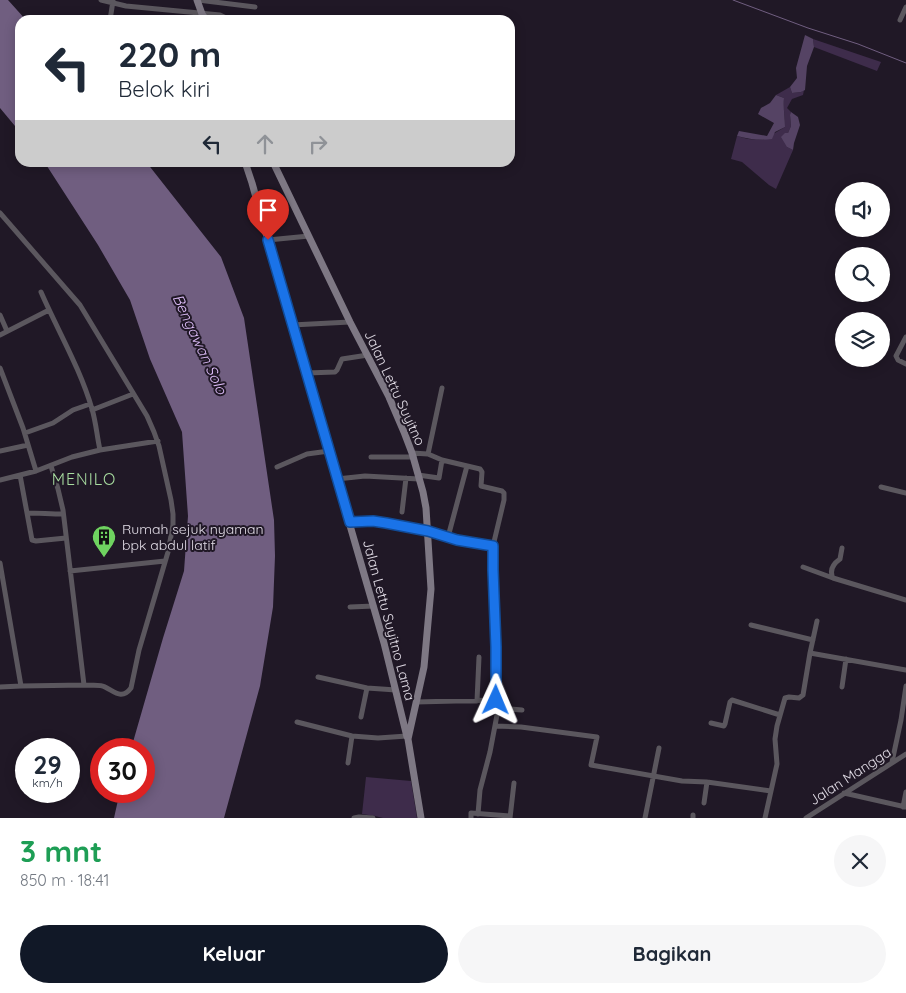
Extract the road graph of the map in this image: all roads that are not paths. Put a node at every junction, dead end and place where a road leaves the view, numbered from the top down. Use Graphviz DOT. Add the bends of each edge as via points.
graph roads {
  1 [pos="101,0"];
  2 [pos="198,0"];
  3 [pos="113,2"];
  4 [pos="255,7"];
  5 [pos="906,7"];
  6 [pos="111,15"];
  7 [pos="184,15"];
  8 [pos="203,15"];
  9 [pos="900,20"];
  10 [pos="247,167"];
  11 [pos="275,167"];
  12 [pos="0,213"];
  13 [pos="309,236"];
  14 [pos="268,240"];
  15 [pos="41,292"];
  16 [pos="49,310"];
  17 [pos="0,315"];
  18 [pos="350,322"];
  19 [pos="292,325"];
  20 [pos="7,331"];
  21 [pos="0,335"];
  22 [pos="906,337"];
  23 [pos="368,356"];
  24 [pos="906,364"];
  25 [pos="0,368"];
  26 [pos="306,373"];
  27 [pos="0,385"];
  28 [pos="6,385"];
  29 [pos="442,388"];
  30 [pos="133,394"];
  31 [pos="90,404"];
  32 [pos="92,410"];
  33 [pos="25,434"];
  34 [pos="158,441"];
  35 [pos="28,445"];
  36 [pos="100,450"];
  37 [pos="0,451"];
  38 [pos="329,451"];
  39 [pos="428,454"];
  40 [pos="413,455"];
  41 [pos="371,457"];
  42 [pos="442,460"];
  43 [pos="51,466"];
  44 [pos="467,466"];
  45 [pos="277,467"];
  46 [pos="36,471"];
  47 [pos="20,475"];
  48 [pos="419,477"];
  49 [pos="406,478"];
  50 [pos="337,479"];
  51 [pos="0,480"];
  52 [pos="881,487"];
  53 [pos="906,493"];
  54 [pos="402,512"];
  55 [pos="27,513"];
  56 [pos="63,514"];
  57 [pos="350,522"];
  58 [pos="428,531"];
  59 [pos="448,537"];
  60 [pos="66,538"];
  61 [pos="493,546"];
  62 [pos="842,548"];
  63 [pos="165,561"];
  64 [pos="0,563"];
  65 [pos="803,567"];
  66 [pos="70,571"];
  67 [pos="833,578"];
  68 [pos="906,600"];
  69 [pos="374,606"];
  70 [pos="350,607"];
  71 [pos="817,621"];
  72 [pos="751,625"];
  73 [pos="813,640"];
  74 [pos="810,653"];
  75 [pos="479,657"];
  76 [pos="846,659"];
  77 [pos="906,670"];
  78 [pos="318,677"];
  79 [pos="84,685"];
  80 [pos="21,686"];
  81 [pos="906,686"];
  82 [pos="0,687"];
  83 [pos="842,687"];
  84 [pos="367,688"];
  85 [pos="396,690"];
  86 [pos="496,700"];
  87 [pos="477,701"];
  88 [pos="416,702"];
  89 [pos="497,708"];
  90 [pos="522,710"];
  91 [pos="780,715"];
  92 [pos="402,716"];
  93 [pos="413,716"];
  94 [pos="361,717"];
  95 [pos="297,722"];
  96 [pos="711,723"];
  97 [pos="495,726"];
  98 [pos="352,736"];
  99 [pos="407,738"];
  100 [pos="659,748"];
  101 [pos="906,754"];
  102 [pos="892,762"];
  103 [pos="348,763"];
  104 [pos="654,776"];
  105 [pos="707,782"];
  106 [pos="514,783"];
  107 [pos="771,791"];
  108 [pos="906,792"];
  109 [pos="844,793"];
  110 [pos="704,803"];
  111 [pos="904,807"];
  112 [pos="478,814"];
  113 [pos="510,817"];
  114 [pos="354,818"];
  115 [pos="374,818"];
  116 [pos="422,818"];
  117 [pos="471,818"];
  118 [pos="645,818"];
  119 [pos="765,818"];
  120 [pos="806,818"];
  1 -- 3 [label="street"];
  2 -- 4 [label="street"];
  2 -- 8 [label="main road"];
  3 -- 6 [label="street"];
  3 -- 7 [label="street"];
  5 -- 9 [label="street"];
  10 -- 14 [label="main road, Jalan Lettu Suyitno Lama"];
  11 -- 13 [label="main road, Jalan Lettu Suyitno"];
  12 -- 30 [label="street" via="74,297"];
  13 -- 14 [label="street"];
  13 -- 18 [label="main road, Jalan Lettu Suyitno"];
  14 -- 19 [label="main road, Jalan Lettu Suyitno Lama"];
  15 -- 16 [label="street"];
  16 -- 20 [label="street"];
  16 -- 31 [label="street"];
  17 -- 20 [label="street"];
  18 -- 19 [label="street"];
  18 -- 23 [label="main road, Jalan Lettu Suyitno"];
  19 -- 26 [label="main road, Jalan Lettu Suyitno Lama"];
  20 -- 21 [label="street"];
  22 -- 24 [label="street" via="896,356"];
  23 -- 26 [label="street" via="342,358 335,372"];
  23 -- 40 [label="main road, Jalan Lettu Suyitno"];
  25 -- 28 [label="street"];
  26 -- 38 [label="main road, Jalan Lettu Suyitno Lama"];
  27 -- 28 [label="street"];
  28 -- 33 [label="street"];
  29 -- 39 [label="street"];
  30 -- 32 [label="street"];
  30 -- 34 [label="street"];
  31 -- 32 [label="street"];
  31 -- 33 [label="street"];
  32 -- 36 [label="street"];
  33 -- 35 [label="street"];
  34 -- 36 [label="street"];
  34 -- 63 [label="street" via="173,514"];
  35 -- 37 [label="street"];
  35 -- 46 [label="street"];
  36 -- 43 [label="street"];
  38 -- 45 [label="street" via="307,454"];
  38 -- 50 [label="main road, Jalan Lettu Suyitno Lama"];
  39 -- 40 [label="street"];
  39 -- 42 [label="street"];
  40 -- 41 [label="street"];
  40 -- 48 [label="main road, Jalan Lettu Suyitno"];
  42 -- 44 [label="street"];
  42 -- 48 [label="street" via="439,478"];
  43 -- 46 [label="street"];
  43 -- 56 [label="street"];
  44 -- 59 [label="street"];
  44 -- 61 [label="street" via="482,470 481,486 504,493"];
  46 -- 47 [label="street"];
  47 -- 51 [label="street"];
  47 -- 55 [label="street"];
  48 -- 49 [label="street"];
  48 -- 58 [label="main road, Jalan Lettu Suyitno"];
  49 -- 50 [label="street" via="365,476"];
  49 -- 54 [label="street"];
  50 -- 57 [label="main road, Jalan Lettu Suyitno Lama"];
  52 -- 53 [label="street"];
  55 -- 56 [label="street"];
  55 -- 60 [label="street" via="34,541"];
  56 -- 60 [label="street"];
  57 -- 58 [label="street" via="373,521"];
  57 -- 69 [label="main road, Jalan Lettu Suyitno Lama"];
  58 -- 59 [label="street"];
  58 -- 88 [label="main road, Jalan Lettu Suyitno" via="431,589 424,667"];
  59 -- 61 [label="street"];
  60 -- 66 [label="street"];
  61 -- 86 [label="street"];
  62 -- 67 [label="street" via="840,559 832,568"];
  63 -- 66 [label="street"];
  63 -- 79 [label="street" via="131,688 120,694 104,686"];
  64 -- 80 [label="street"];
  65 -- 67 [label="street"];
  66 -- 79 [label="street"];
  67 -- 68 [label="street"];
  69 -- 70 [label="street"];
  69 -- 85 [label="main road, Jalan Lettu Suyitno Lama"];
  71 -- 73 [label="street"];
  72 -- 73 [label="street"];
  73 -- 74 [label="street"];
  74 -- 76 [label="street"];
  74 -- 91 [label="street" via="803,695 785,698"];
  75 -- 87 [label="street"];
  76 -- 77 [label="street"];
  76 -- 83 [label="street"];
  78 -- 84 [label="street"];
  79 -- 80 [label="street"];
  80 -- 82 [label="street"];
  81 -- 102 [label="street"];
  84 -- 85 [label="street"];
  84 -- 94 [label="street"];
  85 -- 92 [label="main road, Jalan Lettu Suyitno Lama"];
  86 -- 87 [label="street"];
  86 -- 89 [label="street"];
  87 -- 88 [label="street"];
  88 -- 93 [label="main road, Jalan Lettu Suyitno"];
  89 -- 90 [label="street"];
  89 -- 97 [label="street"];
  91 -- 96 [label="street" via="732,700 725,724"];
  91 -- 107 [label="street" via="774,739 776,764"];
  92 -- 93 [label="main road" via="409,721"];
  92 -- 99 [label="main road, Jalan Lettu Suyitno Lama"];
  93 -- 99 [label="main road, Jalan Lettu Suyitno"];
  95 -- 98 [label="street"];
  97 -- 104 [label="street" via="597,737 591,765"];
  97 -- 112 [label="street" via="480,790"];
  98 -- 99 [label="street"];
  98 -- 103 [label="street"];
  99 -- 116 [label="main road, Jalan Lettu Suyitno"];
  100 -- 104 [label="street"];
  101 -- 102 [label="street, Jalan Mangga"];
  102 -- 109 [label="street, Jalan Mangga"];
  104 -- 105 [label="street"];
  104 -- 118 [label="street"];
  105 -- 107 [label="street"];
  105 -- 110 [label="street"];
  106 -- 113 [label="street"];
  107 -- 119 [label="street"];
  108 -- 111 [label="street"];
  109 -- 111 [label="street"];
  109 -- 120 [label="street, Jalan Mangga"];
  112 -- 113 [label="street"];
  112 -- 117 [label="street" via="471,813"];
  114 -- 115 [label="street"];
}
